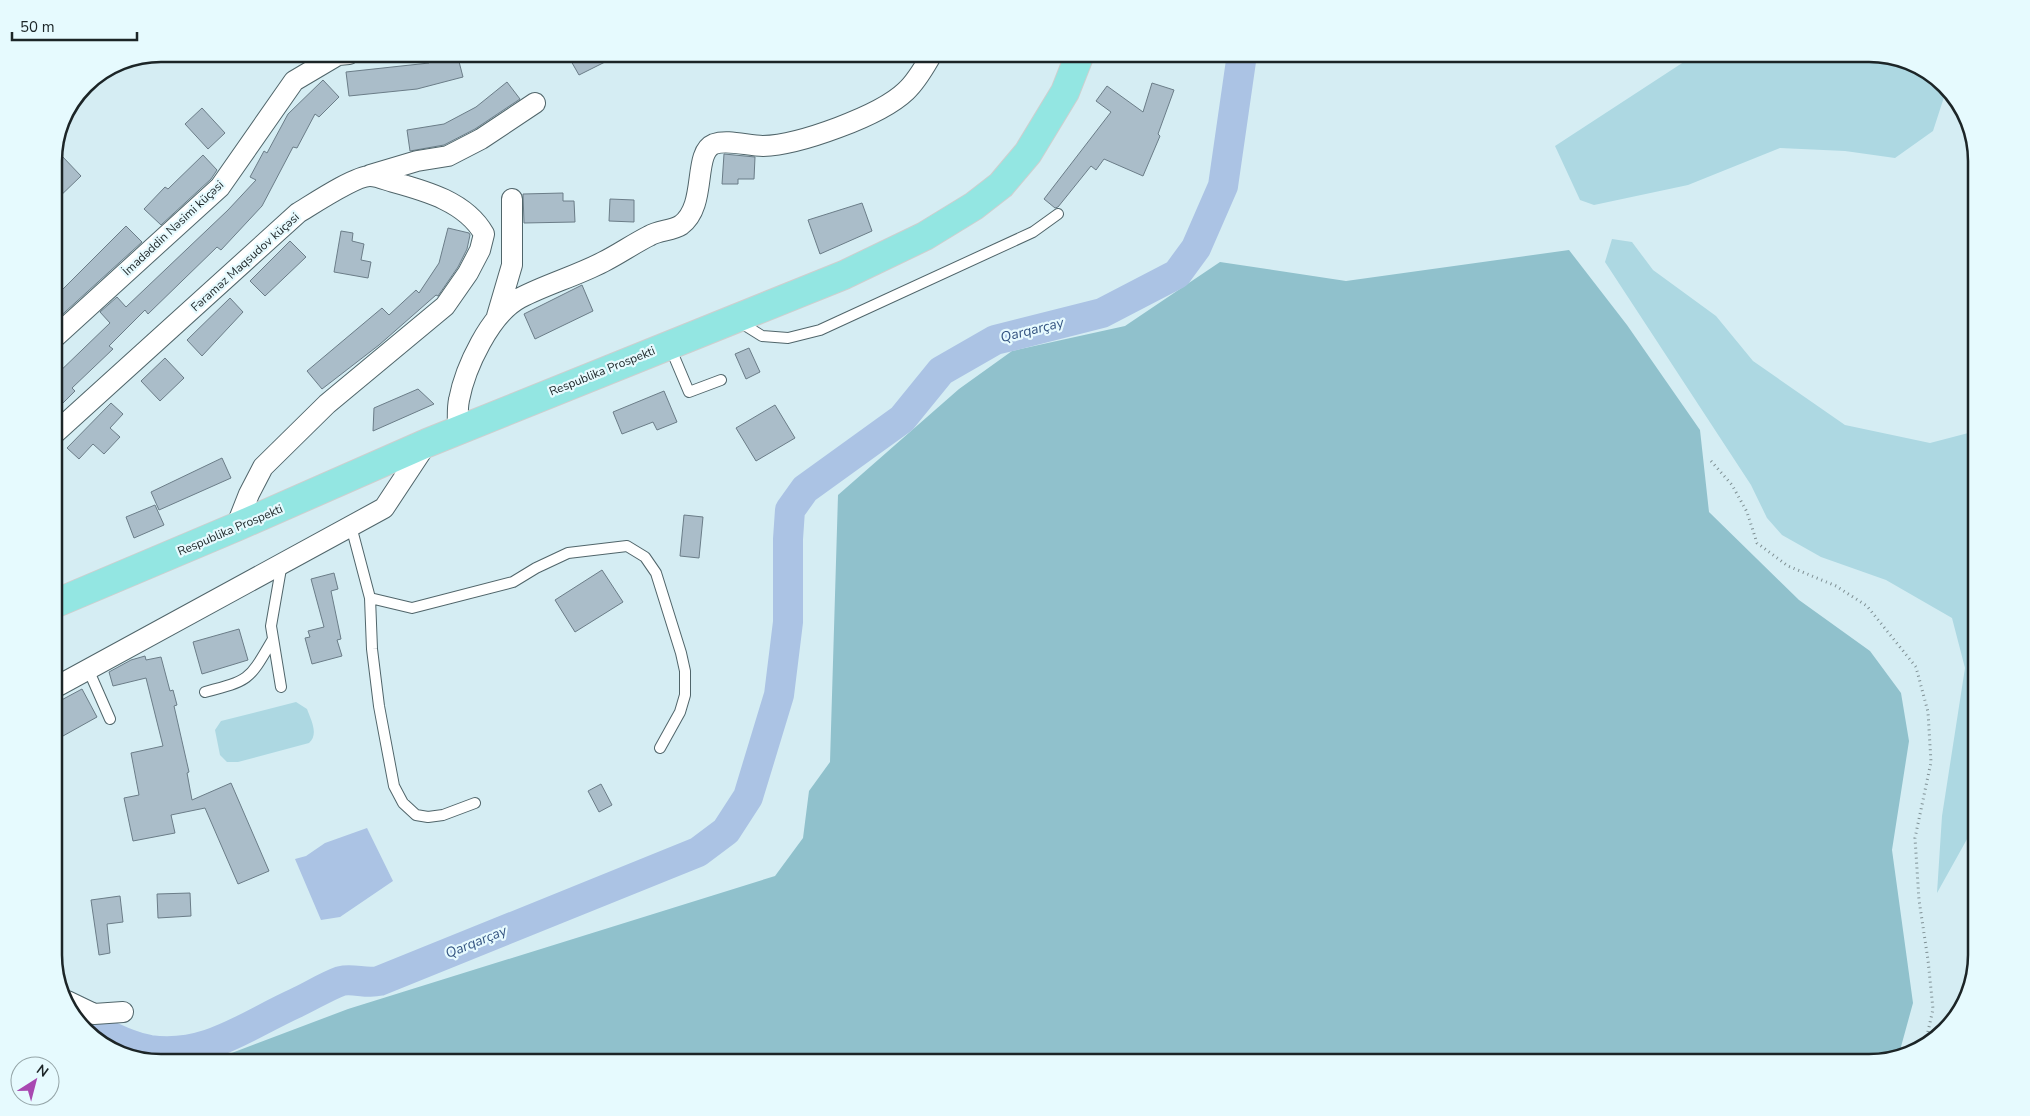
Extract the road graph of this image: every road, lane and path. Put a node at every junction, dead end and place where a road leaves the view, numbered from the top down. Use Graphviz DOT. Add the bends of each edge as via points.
graph roads {
  1 [pos="1077,62"];
  2 [pos="325,63"];
  3 [pos="926,63"];
  4 [pos="536,103"];
  5 [pos="370,176"];
  6 [pos="512,199"];
  7 [pos="1058,214"];
  8 [pos="732,318"];
  9 [pos="496,321"];
  10 [pos="63,330"];
  11 [pos="669,344"];
  12 [pos="721,380"];
  13 [pos="63,426"];
  14 [pos="458,430"];
  15 [pos="427,443"];
  16 [pos="1711,461"];
  17 [pos="351,526"];
  18 [pos="236,527"];
  19 [pos="283,562"];
  20 [pos="370,598"];
  21 [pos="63,600"];
  22 [pos="273,639"];
  23 [pos="88,669"];
  24 [pos="63,683"];
  25 [pos="281,687"];
  26 [pos="205,692"];
  27 [pos="110,719"];
  28 [pos="660,748"];
  29 [pos="475,803"];
  30 [pos="77,1006"];
  31 [pos="123,1012"];
  32 [pos="1927,1034"];
  1 -- 8 [label="main road, Respublika Prospekti" via="1066,92 1028,153 1002,185 974,206 925,236 844,275"];
  2 -- 10 [label="street, İmadəddin Nəsimi küçəsi" via="294,81 220,187"];
  3 -- 9 [label="street" via="907,90 886,107 854,120 782,144 714,144 707,149 702,163 694,211 682,224 654,233 603,262 518,299"];
  4 -- 5 [label="street, Fəraməz Maqsudov küçəsi" via="448,156 418,161"];
  5 -- 13 [label="street, Fəraməz Maqsudov küçəsi" via="338,189 298,213"];
  5 -- 18 [label="street" via="435,195 459,207 477,221 484,234 480,250 445,306 334,398 263,467"];
  6 -- 9 [label="street" via="512,265"];
  7 -- 8 [label="lane" via="1033,232 820,330 788,338 762,336"];
  8 -- 11 [label="main road, Respublika Prospekti"];
  9 -- 14 [label="street" via="464,379 458,402"];
  11 -- 12 [label="lane" via="688,392"];
  11 -- 14 [label="main road, Respublika Prospekti"];
  14 -- 15 [label="main road, Respublika Prospekti"];
  15 -- 17 [label="street" via="384,508"];
  15 -- 18 [label="main road, Respublika Prospekti"];
  16 -- 32 [label="path" via="1732,485 1747,512 1757,543 1788,566 1836,586 1866,606 1916,667 1928,712 1931,762 1915,838 1919,900 1933,1009"];
  17 -- 19 [label="street"];
  17 -- 20 [label="lane"];
  18 -- 21 [label="main road, Respublika Prospekti"];
  19 -- 22 [label="lane" via="271,626"];
  19 -- 23 [label="street"];
  20 -- 28 [label="lane" via="412,608 513,582 568,554 627,546 646,557 656,573 685,671 685,695 680,712"];
  20 -- 29 [label="lane" via="379,706 394,786 403,803 416,814 428,817"];
  22 -- 25 [label="lane"];
  22 -- 26 [label="lane" via="244,681"];
  23 -- 24 [label="street"];
  23 -- 27 [label="lane"];
  30 -- 31 [label="street" via="94,1014"];
}
